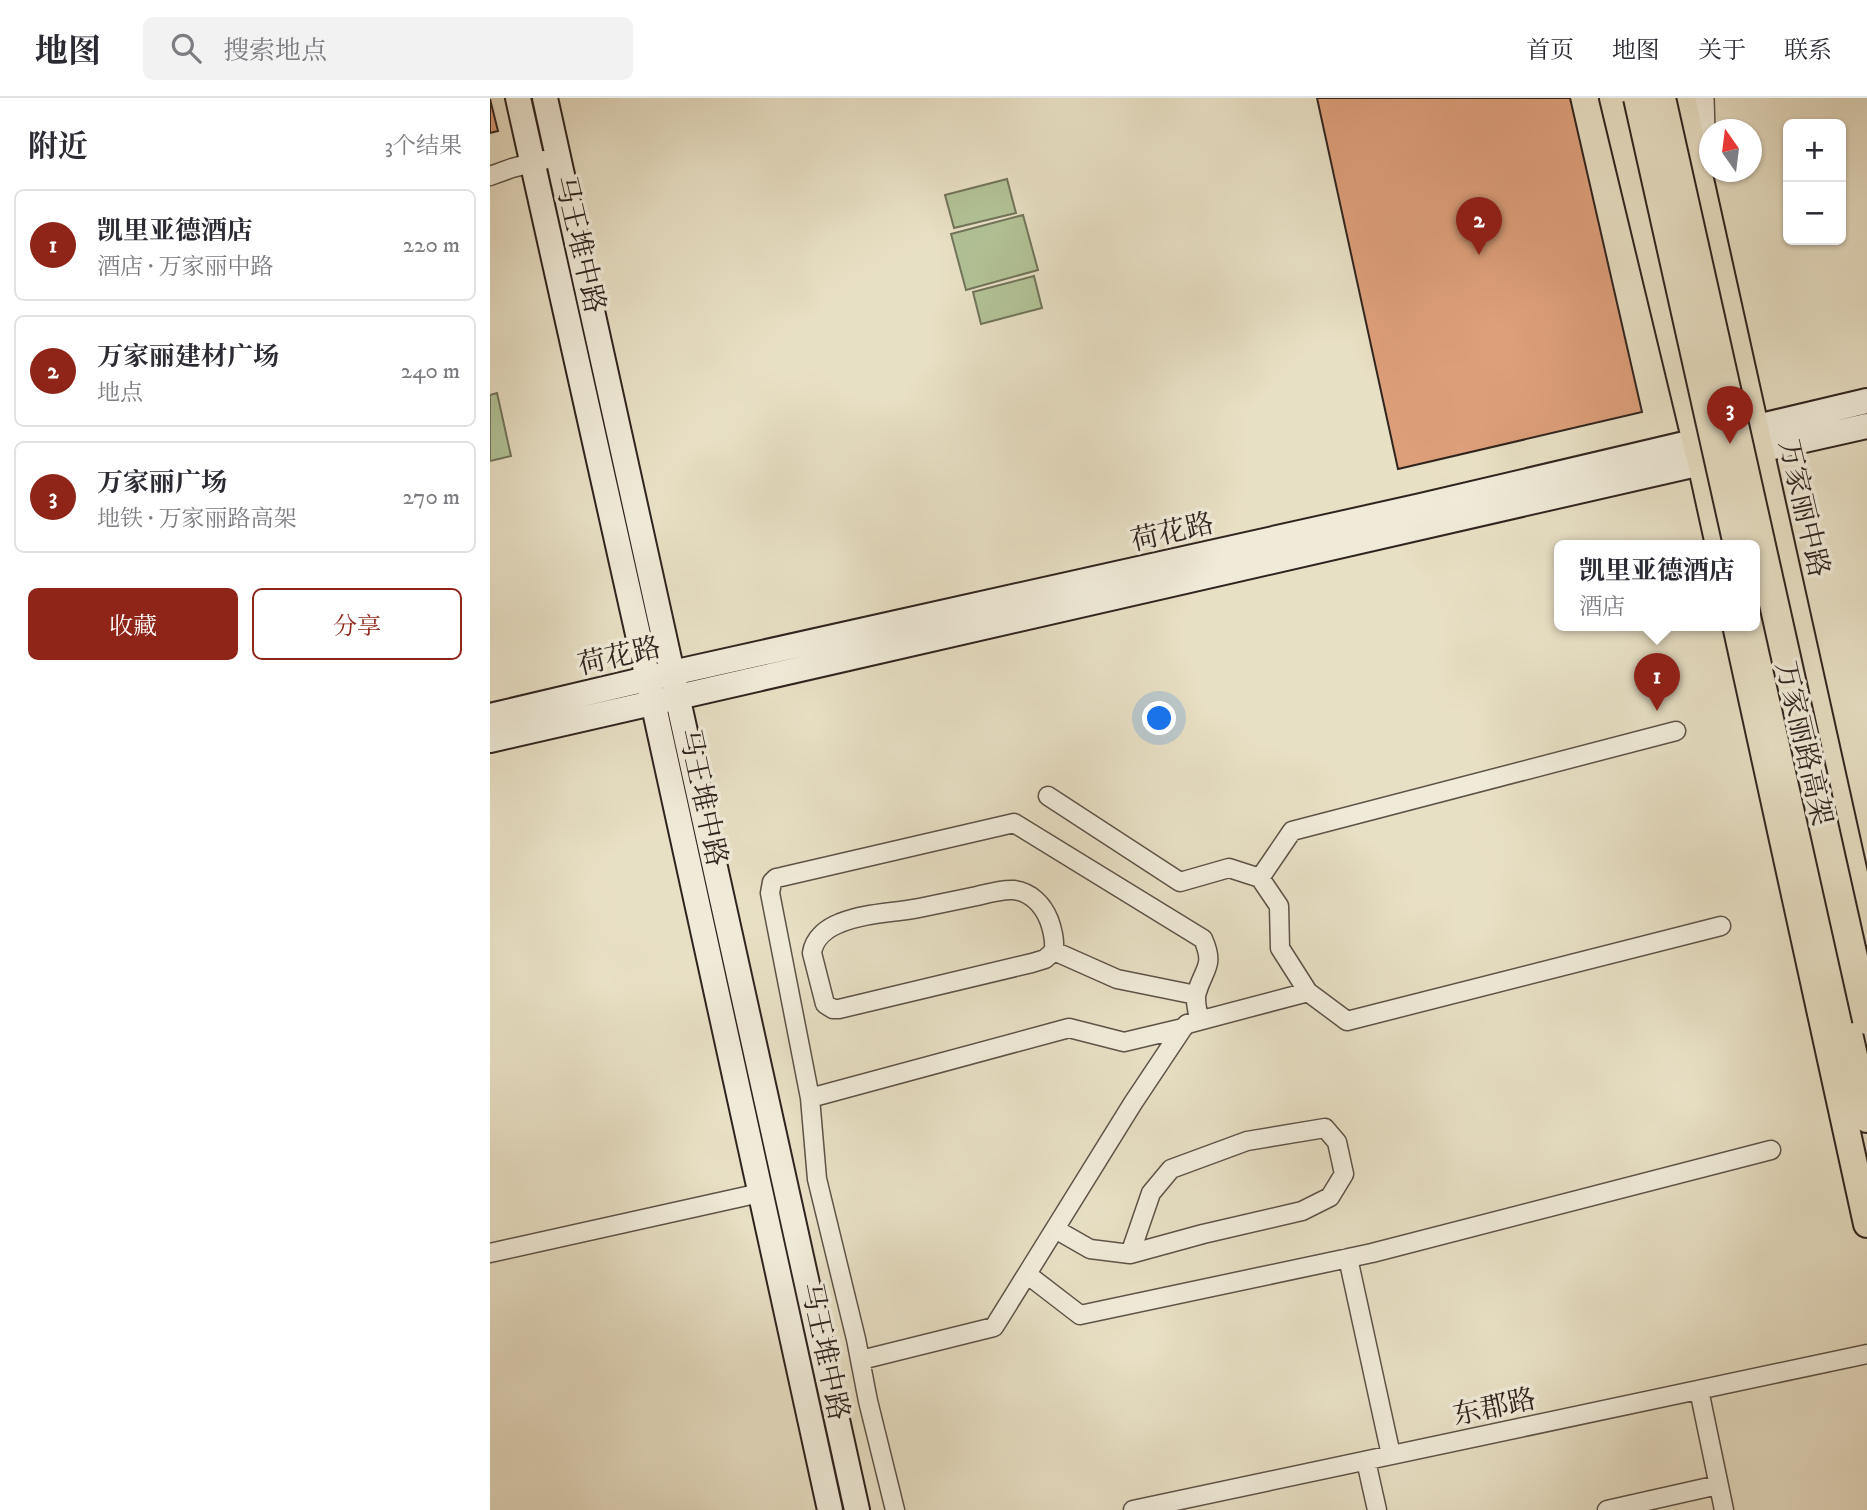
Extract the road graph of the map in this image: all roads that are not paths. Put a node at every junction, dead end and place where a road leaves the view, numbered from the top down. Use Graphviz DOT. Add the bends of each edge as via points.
graph roads {
  1 [pos="518,98"];
  2 [pos="545,98"];
  3 [pos="1614,98"];
  4 [pos="1639,98"];
  5 [pos="1661,98"];
  6 [pos="1682,98"];
  7 [pos="1703,98"];
  8 [pos="558,157"];
  9 [pos="532,162"];
  10 [pos="490,176"];
  11 [pos="1706,208"];
  12 [pos="1867,401"];
  13 [pos="1867,426"];
  14 [pos="1757,438"];
  15 [pos="1698,451"];
  16 [pos="1718,540"];
  17 [pos="1737,540"];
  18 [pos="1760,540"];
  19 [pos="1760,541"];
  20 [pos="1738,631"];
  21 [pos="1757,631"];
  22 [pos="675,685"];
  23 [pos="650,691"];
  24 [pos="490,716"];
  25 [pos="1676,732"];
  26 [pos="490,740"];
  27 [pos="1048,796"];
  28 [pos="1260,878"];
  29 [pos="1721,926"];
  30 [pos="1867,932"];
  31 [pos="1054,951"];
  32 [pos="1308,992"];
  33 [pos="1195,995"];
  34 [pos="1867,1020"];
  35 [pos="1191,1024"];
  36 [pos="810,1098"];
  37 [pos="1867,1118"];
  38 [pos="1772,1150"];
  39 [pos="760,1193"];
  40 [pos="1867,1224"];
  41 [pos="1055,1228"];
  42 [pos="490,1253"];
  43 [pos="1130,1254"];
  44 [pos="1348,1258"];
  45 [pos="1028,1275"];
  46 [pos="1867,1354"];
  47 [pos="861,1360"];
  48 [pos="1699,1390"];
  49 [pos="1391,1455"];
  50 [pos="1366,1461"];
  51 [pos="1718,1485"];
  52 [pos="830,1510"];
  53 [pos="857,1510"];
  54 [pos="895,1510"];
  55 [pos="1133,1510"];
  56 [pos="1377,1510"];
  57 [pos="1607,1510"];
  58 [pos="1724,1510"];
  1 -- 9 [label="main road, 马王堆中路"];
  2 -- 8 [label="main road, 马王堆中路"];
  3 -- 15 [label="main road"];
  4 -- 17 [label="highway, bridge"];
  5 -- 18 [label="highway, 万家丽路高架, bridge"];
  6 -- 11 [label="main road, 万家丽中路"];
  7 -- 11 [label="street"];
  8 -- 9 [label="street"];
  8 -- 22 [label="main road, 马王堆中路"];
  9 -- 10 [label="street"];
  9 -- 23 [label="main road, 马王堆中路"];
  11 -- 14 [label="main road, 万家丽中路"];
  12 -- 14 [label="main road, 荷花路"];
  13 -- 14 [label="main road, 荷花路"];
  14 -- 15 [label="main road, 荷花路"];
  14 -- 30 [label="main road, 万家丽中路"];
  15 -- 16 [label="main road"];
  15 -- 22 [label="main road, 荷花路" via="1407,509"];
  19 -- 34 [label="highway, 万家丽路高架, bridge"];
  20 -- 40 [label="main road"];
  21 -- 37 [label="highway, 万家丽路高架"];
  22 -- 23 [label="main road, 荷花路"];
  22 -- 53 [label="main road, 马王堆中路"];
  23 -- 24 [label="main road, 荷花路"];
  23 -- 26 [label="main road, 荷花路"];
  23 -- 39 [label="main road, 马王堆中路"];
  25 -- 28 [label="street" via="1292,831"];
  27 -- 28 [label="street" via="1180,882 1229,868"];
  28 -- 32 [label="street" via="1279,906 1280,948"];
  29 -- 32 [label="street" via="1347,1021"];
  31 -- 31 [label="street" via="1032,963 839,1009 825,1004 812,953 820,937 841,922 1015,890 1042,907 1053,933"];
  31 -- 33 [label="street" via="1116,979"];
  32 -- 35 [label="street"];
  33 -- 35 [label="street"];
  33 -- 36 [label="street" via="1208,965 1203,939 1014,823 776,878 770,892"];
  35 -- 36 [label="street" via="1124,1042 1069,1028"];
  35 -- 41 [label="street" via="1133,1103"];
  36 -- 47 [label="street" via="817,1179"];
  38 -- 44 [label="street"];
  39 -- 42 [label="street"];
  39 -- 52 [label="main road, 马王堆中路"];
  41 -- 43 [label="street" via="1090,1249"];
  41 -- 45 [label="street"];
  43 -- 43 [label="street" via="1151,1193 1171,1169 1248,1140 1325,1128 1337,1142 1344,1174 1329,1197 1301,1211"];
  44 -- 45 [label="street" via="1080,1315"];
  44 -- 49 [label="street"];
  45 -- 47 [label="street" via="994,1328"];
  46 -- 48 [label="street, 东郡路"];
  47 -- 54 [label="street"];
  48 -- 49 [label="street, 东郡路"];
  48 -- 51 [label="street"];
  49 -- 50 [label="street, 东郡路"];
  50 -- 55 [label="street, 东郡路"];
  50 -- 56 [label="street"];
  51 -- 57 [label="street"];
  51 -- 58 [label="street"];
}
